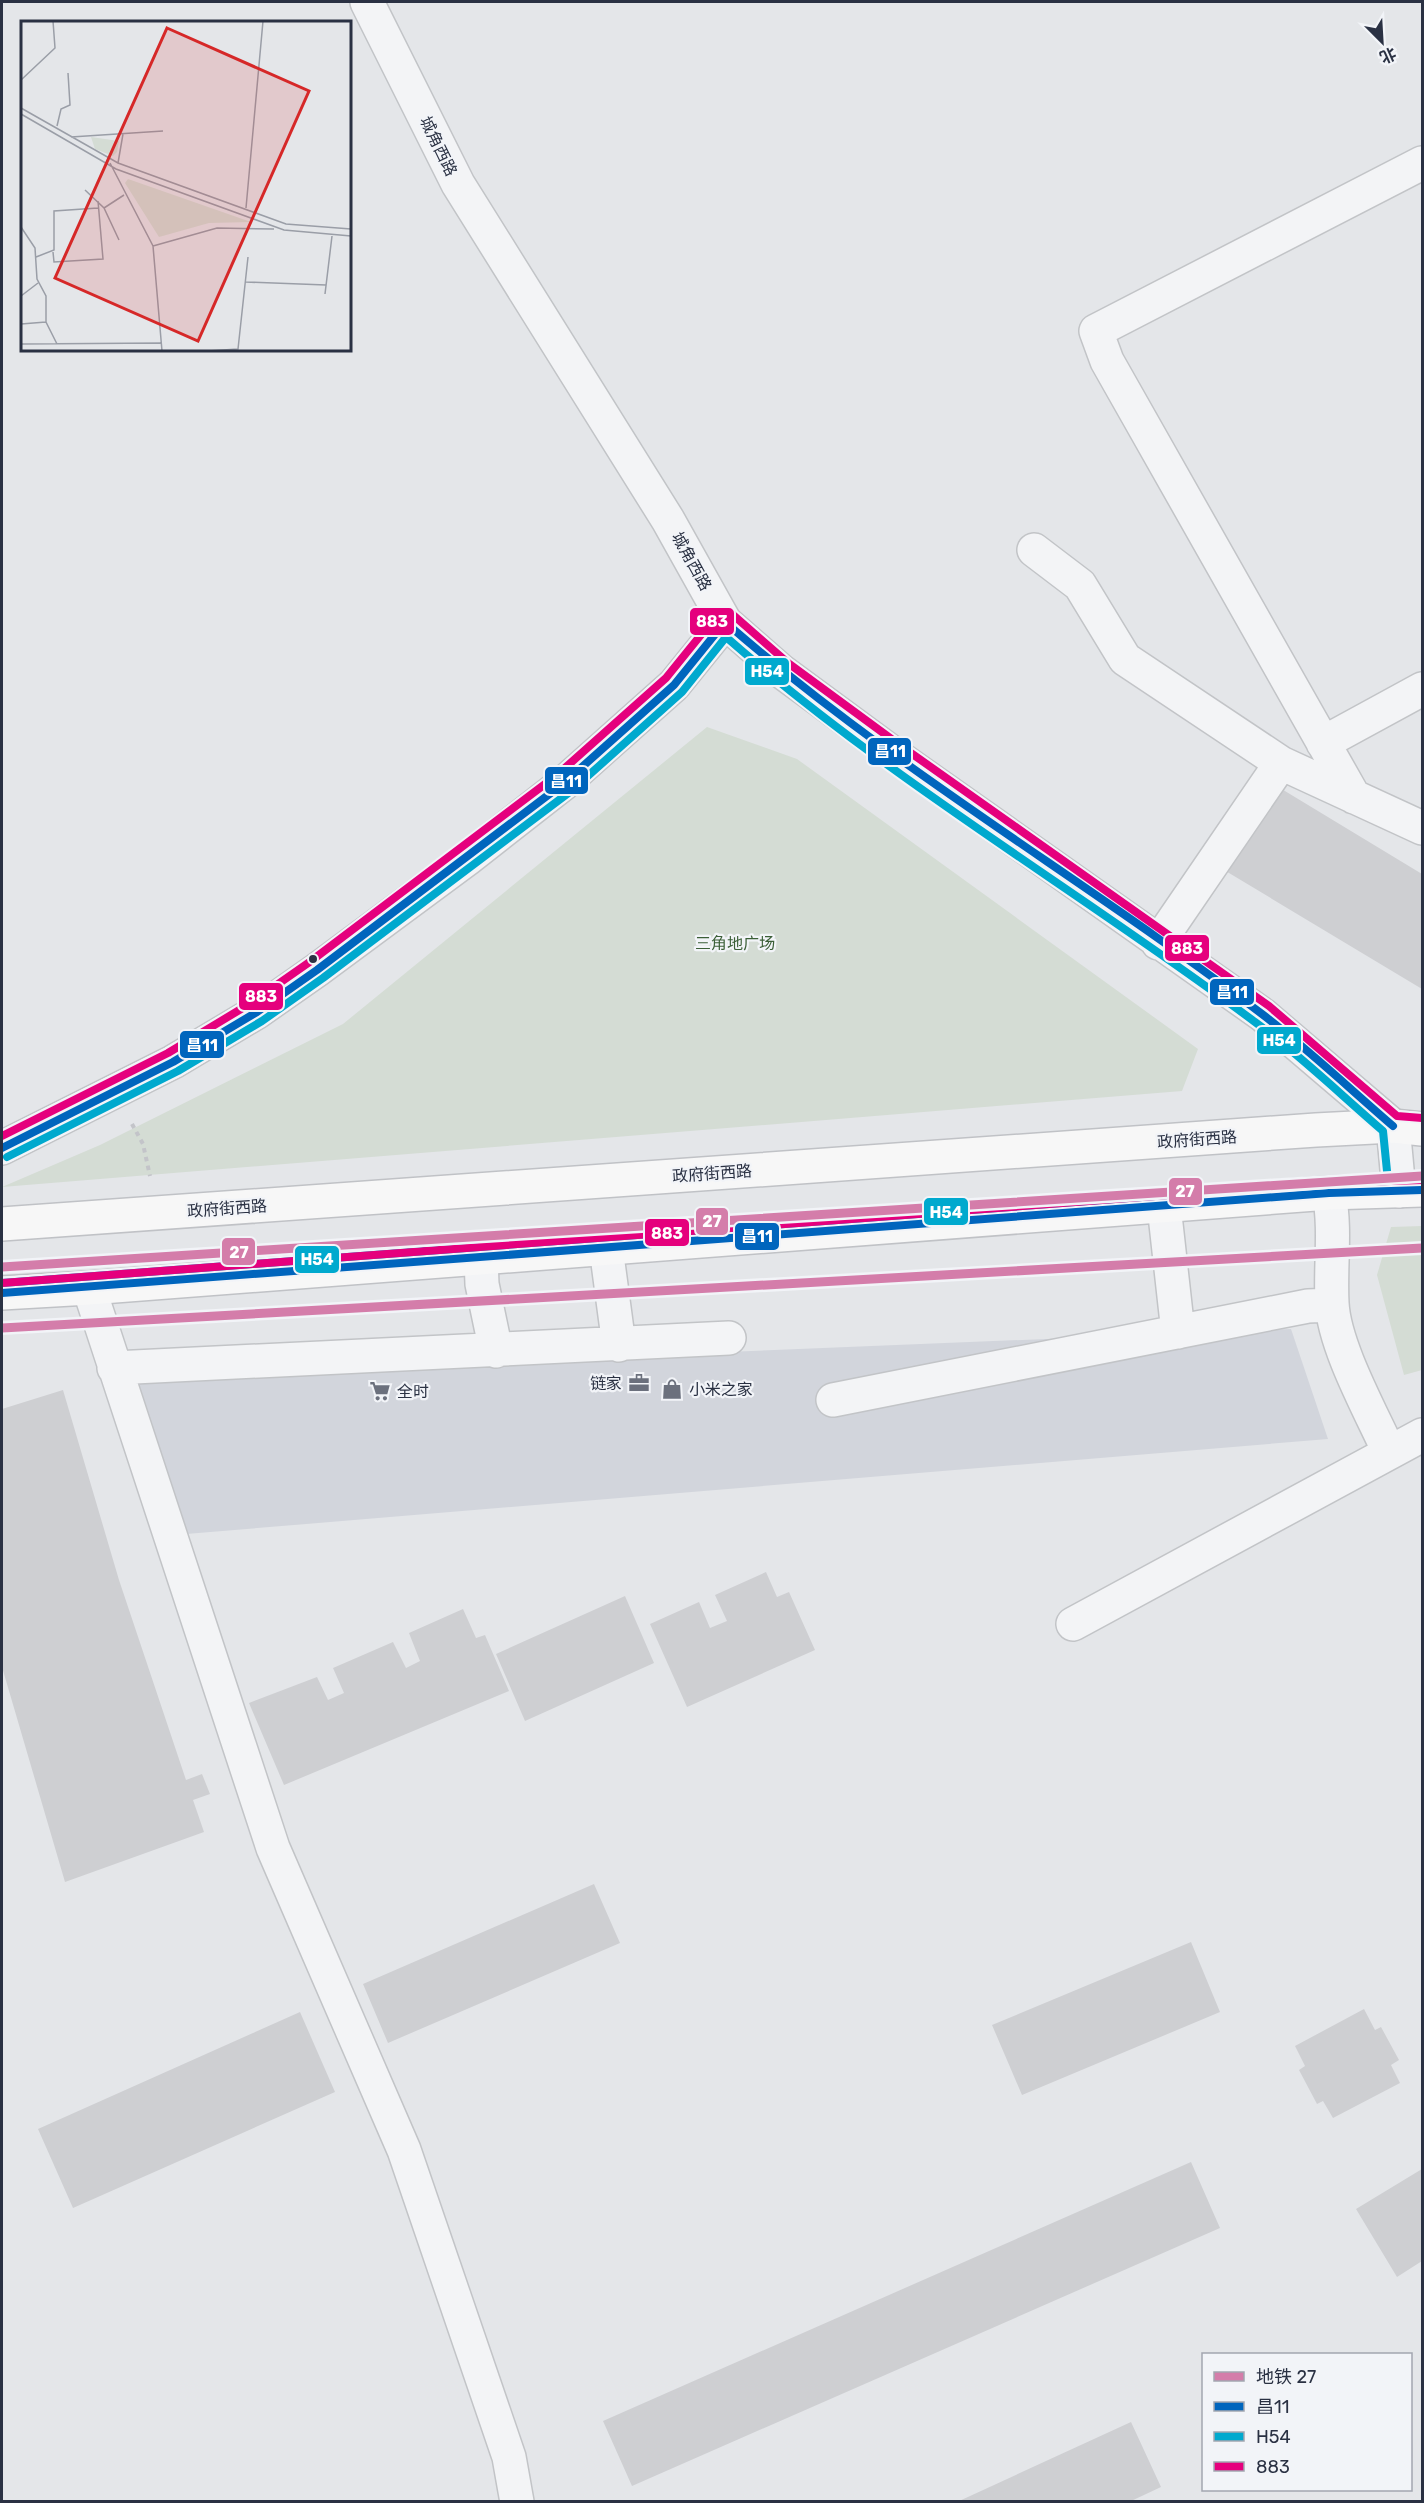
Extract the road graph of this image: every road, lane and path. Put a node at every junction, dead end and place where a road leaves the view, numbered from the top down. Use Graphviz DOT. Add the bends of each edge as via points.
graph roads {
  1 [pos="367,2"];
  2 [pos="1422,163"];
  3 [pos="1034,550"];
  4 [pos="725,622"];
  5 [pos="1422,689"];
  6 [pos="1323,743"];
  7 [pos="1281,763"];
  8 [pos="1354,796"];
  9 [pos="1422,828"];
  10 [pos="1158,943"];
  11 [pos="129,1117"];
  12 [pos="1408,1127"];
  13 [pos="2,1148"];
  14 [pos="151,1179"];
  15 [pos="1411,1191"];
  16 [pos="1329,1193"];
  17 [pos="1164,1206"];
  18 [pos="2,1224"];
  19 [pos="606,1248"];
  20 [pos="481,1258"];
  21 [pos="89,1288"];
  22 [pos="2,1293"];
  23 [pos="1332,1305"];
  24 [pos="1178,1332"];
  25 [pos="729,1338"];
  26 [pos="619,1345"];
  27 [pos="496,1351"];
  28 [pos="114,1368"];
  29 [pos="833,1400"];
  30 [pos="1422,1435"];
  31 [pos="1389,1452"];
  32 [pos="1073,1623"];
  33 [pos="517,2502"];
  1 -- 4 [label="street, 城角西路" via="458,184 668,520"];
  2 -- 6 [label="street" via="1096,331 1107,361"];
  3 -- 7 [label="street" via="1080,585 1125,659"];
  4 -- 10 [label="street, 城角西路" via="782,671"];
  4 -- 13 [label="street" via="674,685 564,783 317,970 257,1012 173,1062"];
  5 -- 6 [label="street"];
  6 -- 8 [label="street"];
  7 -- 8 [label="street"];
  7 -- 10 [label="street"];
  8 -- 9 [label="street"];
  10 -- 12 [label="street, 城角西路" via="1263,1015"];
  11 -- 14 [label="path" via="143,1144"];
  12 -- 15 [label="street"];
  12 -- 18 [label="main road, 政府街西路"];
  15 -- 16 [label="main road"];
  16 -- 17 [label="main road"];
  16 -- 23 [label="street" via="1334,1218"];
  17 -- 19 [label="main road"];
  17 -- 24 [label="street"];
  19 -- 20 [label="main road"];
  19 -- 26 [label="street"];
  20 -- 21 [label="main road"];
  20 -- 27 [label="street" via="482,1284"];
  21 -- 22 [label="main road"];
  21 -- 28 [label="street"];
  23 -- 24 [label="street" via="1308,1306"];
  23 -- 31 [label="street" via="1347,1361"];
  24 -- 29 [label="street"];
  25 -- 26 [label="street"];
  26 -- 27 [label="street"];
  27 -- 28 [label="street"];
  28 -- 33 [label="street" via="273,1848 404,2150 509,2457"];
  30 -- 31 [label="street"];
  31 -- 32 [label="street"];
}
